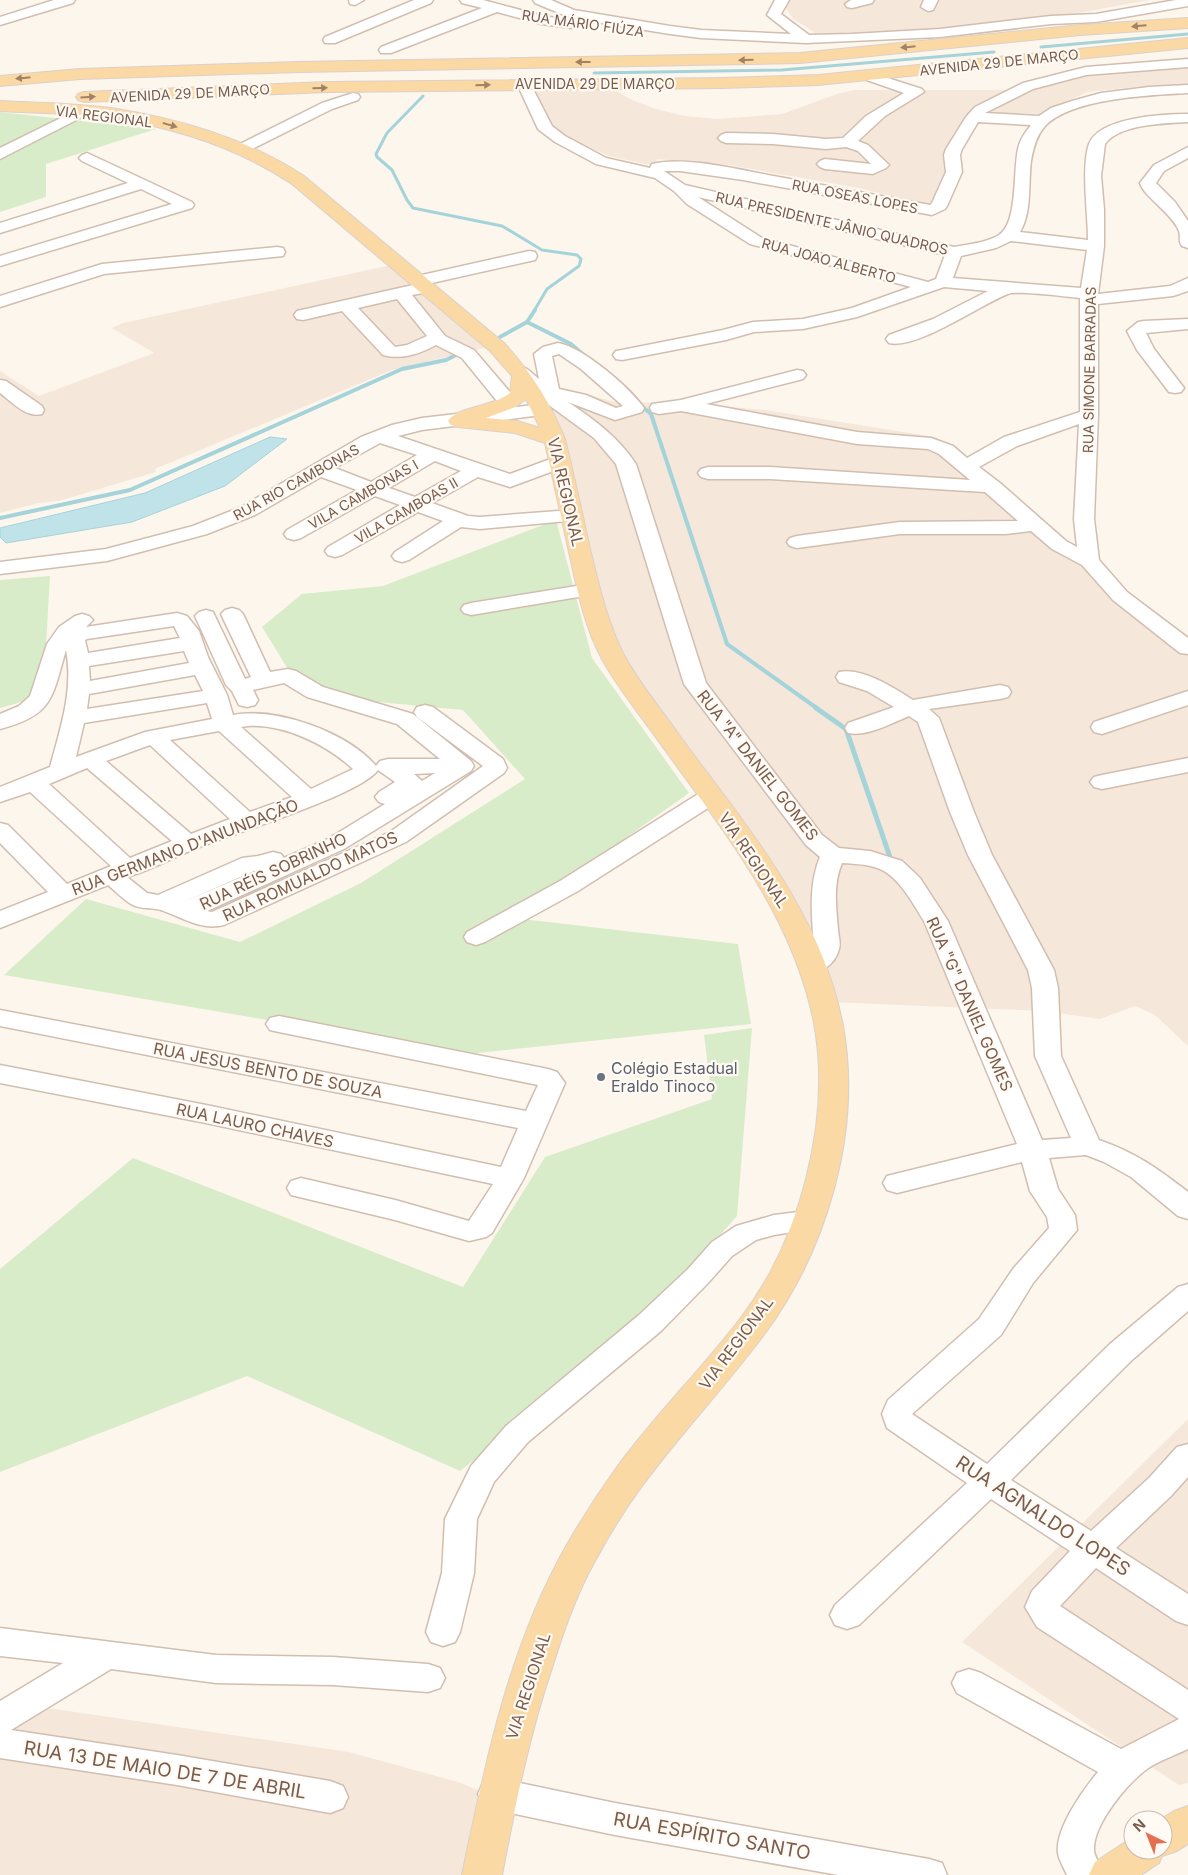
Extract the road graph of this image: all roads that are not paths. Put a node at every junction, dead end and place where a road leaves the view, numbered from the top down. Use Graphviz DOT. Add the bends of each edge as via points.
graph roads {
  1 [pos="14,0"];
  2 [pos="68,0"];
  3 [pos="426,0"];
  4 [pos="468,0"];
  5 [pos="540,0"];
  6 [pos="782,0"];
  7 [pos="867,0"];
  8 [pos="1188,2"];
  9 [pos="852,4"];
  10 [pos="40,8"];
  11 [pos="495,8"];
  12 [pos="542,20"];
  13 [pos="0,21"];
  14 [pos="1188,23"];
  15 [pos="522,30"];
  16 [pos="701,34"];
  17 [pos="806,39"];
  18 [pos="330,40"];
  19 [pos="962,41"];
  20 [pos="1188,43"];
  21 [pos="386,50"];
  22 [pos="1035,58"];
  23 [pos="1188,63"];
  24 [pos="937,68"];
  25 [pos="990,70"];
  26 [pos="869,76"];
  27 [pos="0,81"];
  28 [pos="900,85"];
  29 [pos="288,88"];
  30 [pos="1188,89"];
  31 [pos="527,90"];
  32 [pos="353,97"];
  33 [pos="0,101"];
  34 [pos="0,106"];
  35 [pos="81,112"];
  36 [pos="973,117"];
  37 [pos="1188,118"];
  38 [pos="1041,121"];
  39 [pos="726,138"];
  40 [pos="848,142"];
  41 [pos="239,146"];
  42 [pos="1188,152"];
  43 [pos="0,154"];
  44 [pos="646,155"];
  45 [pos="87,158"];
  46 [pos="825,164"];
  47 [pos="658,171"];
  48 [pos="142,184"];
  49 [pos="680,188"];
  50 [pos="1185,227"];
  51 [pos="0,228"];
  52 [pos="1008,236"];
  53 [pos="1096,246"];
  54 [pos="277,252"];
  55 [pos="954,252"];
  56 [pos="529,256"];
  57 [pos="0,261"];
  58 [pos="1188,283"];
  59 [pos="936,284"];
  60 [pos="416,287"];
  61 [pos="1007,288"];
  62 [pos="1089,296"];
  63 [pos="0,302"];
  64 [pos="346,305"];
  65 [pos="303,315"];
  66 [pos="1188,324"];
  67 [pos="436,338"];
  68 [pos="895,339"];
  69 [pos="622,355"];
  70 [pos="520,373"];
  71 [pos="797,375"];
  72 [pos="0,385"];
  73 [pos="1175,388"];
  74 [pos="508,402"];
  75 [pos="546,404"];
  76 [pos="681,405"];
  77 [pos="659,408"];
  78 [pos="35,410"];
  79 [pos="1089,415"];
  80 [pos="461,420"];
  81 [pos="589,426"];
  82 [pos="379,436"];
  83 [pos="555,438"];
  84 [pos="432,455"];
  85 [pos="560,462"];
  86 [pos="967,467"];
  87 [pos="321,470"];
  88 [pos="476,470"];
  89 [pos="708,473"];
  90 [pos="374,488"];
  91 [pos="993,488"];
  92 [pos="416,504"];
  93 [pos="572,516"];
  94 [pos="462,521"];
  95 [pos="1036,525"];
  96 [pos="294,534"];
  97 [pos="797,542"];
  98 [pos="336,550"];
  99 [pos="402,556"];
  100 [pos="1089,561"];
  101 [pos="0,568"];
  102 [pos="589,590"];
  103 [pos="471,608"];
  104 [pos="116,611"];
  105 [pos="232,614"];
  106 [pos="206,616"];
  107 [pos="1183,638"];
  108 [pos="198,656"];
  109 [pos="78,675"];
  110 [pos="847,677"];
  111 [pos="263,680"];
  112 [pos="241,686"];
  113 [pos="1000,692"];
  114 [pos="1188,698"];
  115 [pos="913,707"];
  116 [pos="425,712"];
  117 [pos="254,719"];
  118 [pos="0,722"];
  119 [pos="224,724"];
  120 [pos="1102,727"];
  121 [pos="856,728"];
  122 [pos="154,737"];
  123 [pos="90,759"];
  124 [pos="475,763"];
  125 [pos="1188,765"];
  126 [pos="378,768"];
  127 [pos="61,770"];
  128 [pos="33,782"];
  129 [pos="1102,782"];
  130 [pos="0,796"];
  131 [pos="711,796"];
  132 [pos="308,799"];
  133 [pos="247,822"];
  134 [pos="0,830"];
  135 [pos="188,843"];
  136 [pos="833,855"];
  137 [pos="120,872"];
  138 [pos="64,894"];
  139 [pos="162,902"];
  140 [pos="186,911"];
  141 [pos="0,920"];
  142 [pos="476,937"];
  143 [pos="813,966"];
  144 [pos="0,1018"];
  145 [pos="279,1024"];
  146 [pos="0,1074"];
  147 [pos="535,1122"];
  148 [pos="1088,1146"];
  149 [pos="1033,1150"];
  150 [pos="510,1178"];
  151 [pos="897,1183"];
  152 [pos="301,1188"];
  153 [pos="1188,1209"];
  154 [pos="807,1221"];
  155 [pos="1188,1295"];
  156 [pos="898,1420"];
  157 [pos="1188,1456"];
  158 [pos="988,1482"];
  159 [pos="1093,1549"];
  160 [pos="1188,1611"];
  161 [pos="846,1615"];
  162 [pos="443,1632"];
  163 [pos="0,1642"];
  164 [pos="107,1654"];
  165 [pos="428,1678"];
  166 [pos="969,1683"];
  167 [pos="1188,1708"];
  168 [pos="0,1719"];
  169 [pos="1188,1731"];
  170 [pos="0,1743"];
  171 [pos="1123,1768"];
  172 [pos="496,1794"];
  173 [pos="330,1797"];
  174 [pos="1188,1824"];
  175 [pos="1173,1833"];
  176 [pos="1131,1860"];
  177 [pos="482,1875"];
  178 [pos="928,1875"];
  179 [pos="1088,1875"];
  180 [pos="1109,1875"];
  1 -- 10 [label="street"];
  2 -- 10 [label="street"];
  3 -- 18 [label="street"];
  4 -- 11 [label="street, RUA MÁRIO FIÚZA"];
  5 -- 16 [label="street" via="571,14"];
  6 -- 17 [label="street" via="774,16"];
  7 -- 9 [label="street"];
  8 -- 17 [label="street" via="1096,18 900,36"];
  10 -- 13 [label="street"];
  11 -- 12 [label="street, RUA MÁRIO FIÚZA"];
  11 -- 21 [label="street"];
  12 -- 15 [label="street"];
  12 -- 16 [label="street, RUA MÁRIO FIÚZA" via="647,32"];
  14 -- 19 [label="main road, AVENIDA 29 DE MARÇO, one-way"];
  16 -- 17 [label="street"];
  19 -- 22 [label="main road" via="1013,43 1033,50"];
  19 -- 27 [label="main road, AVENIDA 29 DE MARÇO, one-way" via="842,55 748,60 464,62 80,74"];
  20 -- 22 [label="main road, AVENIDA 29 DE MARÇO"];
  22 -- 24 [label="main road, AVENIDA 29 DE MARÇO"];
  22 -- 25 [label="main road" via="1013,67"];
  23 -- 36 [label="street, RUA OSEAS LOPES" via="1086,71 1028,86 980,110"];
  24 -- 25 [label="main road"];
  24 -- 26 [label="main road, AVENIDA 29 DE MARÇO"];
  25 -- 28 [label="main road" via="912,79"];
  26 -- 28 [label="street"];
  29 -- 26 [label="main road, AVENIDA 29 DE MARÇO, one-way" via="722,83"];
  28 -- 40 [label="street" via="917,92 898,100 869,120"];
  33 -- 29 [label="main road, AVENIDA 29 DE MARÇO, one-way"];
  29 -- 41 [label="main road, VIA REGIONAL" via="223,98 200,114 203,126"];
  30 -- 38 [label="street" via="1092,99"];
  31 -- 47 [label="street" via="546,129 560,139 601,161"];
  32 -- 41 [label="street"];
  34 -- 35 [label="main road, VIA REGIONAL"];
  35 -- 41 [label="main road, VIA REGIONAL, one-way" via="142,118"];
  35 -- 43 [label="street"];
  36 -- 38 [label="street"];
  36 -- 47 [label="street, RUA OSEAS LOPES" via="954,149 952,178 939,206 932,210 743,175 673,166"];
  37 -- 53 [label="street, RUA SIMONE BARRADAS" via="1122,126 1102,137 1097,144 1094,176"];
  38 -- 52 [label="street" via="1030,136 1023,165 1018,219"];
  39 -- 40 [label="street" via="773,138 826,144"];
  40 -- 46 [label="street" via="863,148 881,165 873,169"];
  41 -- 60 [label="main road, VIA REGIONAL" via="298,180"];
  42 -- 50 [label="street" via="1159,168 1148,183"];
  44 -- 47 [label="street" via="647,161"];
  45 -- 48 [label="street"];
  47 -- 49 [label="street, RUA JOAO ALBERTO"];
  48 -- 51 [label="street"];
  48 -- 57 [label="street" via="186,205"];
  49 -- 55 [label="street, RUA PRESIDENTE JÂNIO QUADROS"];
  49 -- 59 [label="street, RUA JOAO ALBERTO" via="693,202 756,241"];
  52 -- 53 [label="street"];
  52 -- 55 [label="street, RUA PRESIDENTE JÂNIO QUADROS"];
  53 -- 62 [label="street, RUA SIMONE BARRADAS"];
  54 -- 63 [label="street" via="102,269"];
  55 -- 59 [label="street"];
  56 -- 60 [label="street"];
  58 -- 62 [label="street, RUA JOAO ALBERTO" via="1173,292"];
  59 -- 61 [label="street, RUA JOAO ALBERTO"];
  59 -- 69 [label="street" via="857,312 803,324 753,327"];
  60 -- 64 [label="street"];
  60 -- 67 [label="street"];
  60 -- 70 [label="main road, VIA REGIONAL" via="497,347"];
  61 -- 62 [label="street, RUA JOAO ALBERTO"];
  61 -- 68 [label="street" via="956,316"];
  62 -- 79 [label="street, RUA SIMONE BARRADAS"];
  64 -- 65 [label="street"];
  64 -- 67 [label="street" via="389,351 418,347"];
  66 -- 73 [label="street" via="1144,326 1136,331"];
  67 -- 74 [label="street" via="468,354"];
  70 -- 74 [label="main road" via="520,393"];
  70 -- 75 [label="main road, VIA REGIONAL"];
  71 -- 76 [label="street"];
  72 -- 78 [label="street"];
  74 -- 80 [label="main road"];
  75 -- 75 [label="street, RUA RIO CAMBONAS" via="543,354 561,349 575,355 635,408 615,414 580,399"];
  75 -- 80 [label="street, RUA RIO CAMBONAS"];
  75 -- 81 [label="street, RUA \"A\" DANIEL GOMES"];
  75 -- 83 [label="main road, VIA REGIONAL"];
  76 -- 77 [label="street"];
  76 -- 86 [label="street" via="857,438 931,444 946,450"];
  79 -- 86 [label="street" via="1021,436 985,453"];
  79 -- 100 [label="street, RUA SIMONE BARRADAS" via="1084,512"];
  80 -- 82 [label="street, RUA RIO CAMBONAS" via="410,426"];
  80 -- 83 [label="main road" via="517,427"];
  81 -- 83 [label="street" via="575,428"];
  81 -- 136 [label="street, RUA \"A\" DANIEL GOMES" via="620,452 626,464 695,684 814,840"];
  82 -- 84 [label="street"];
  82 -- 87 [label="street, RUA RIO CAMBONAS"];
  83 -- 85 [label="main road, VIA REGIONAL"];
  84 -- 88 [label="street"];
  84 -- 90 [label="street, VILA CAMBONAS I"];
  85 -- 88 [label="street" via="510,481"];
  85 -- 93 [label="main road, VIA REGIONAL"];
  86 -- 91 [label="street"];
  87 -- 90 [label="street"];
  87 -- 101 [label="street, RUA RIO CAMBONAS" via="248,511 200,530 107,555"];
  88 -- 92 [label="street, VILA CAMBOAS II"];
  89 -- 91 [label="street" via="770,473"];
  90 -- 92 [label="street"];
  90 -- 96 [label="street, VILA CAMBONAS I"];
  91 -- 95 [label="street"];
  92 -- 94 [label="street"];
  92 -- 98 [label="street, VILA CAMBOAS II"];
  93 -- 94 [label="street" via="480,523"];
  93 -- 102 [label="main road, VIA REGIONAL"];
  94 -- 99 [label="street"];
  95 -- 97 [label="street" via="900,528"];
  95 -- 100 [label="street" via="1059,545"];
  100 -- 107 [label="street" via="1120,596"];
  102 -- 103 [label="street"];
  102 -- 131 [label="main road, VIA REGIONAL" via="597,620 614,659"];
  104 -- 118 [label="street" via="86,618 64,633 57,643 39,699 20,714"];
  105 -- 111 [label="street"];
  106 -- 112 [label="street" via="237,685"];
  108 -- 109 [label="street"];
  108 -- 109 [label="street"];
  108 -- 109 [label="street"];
  108 -- 119 [label="street"];
  109 -- 127 [label="street"];
  110 -- 115 [label="street" via="875,686"];
  111 -- 112 [label="street"];
  111 -- 124 [label="street" via="288,676 315,692 403,718"];
  112 -- 117 [label="street"];
  113 -- 115 [label="street"];
  114 -- 120 [label="street"];
  115 -- 121 [label="street"];
  115 -- 148 [label="street" via="928,718 980,855 1041,970 1045,988 1048,1056"];
  116 -- 124 [label="street"];
  117 -- 119 [label="street"];
  117 -- 126 [label="street" via="314,735"];
  119 -- 122 [label="street"];
  119 -- 132 [label="street"];
  122 -- 123 [label="street"];
  122 -- 133 [label="street"];
  123 -- 127 [label="street"];
  123 -- 135 [label="street"];
  124 -- 126 [label="street"];
  124 -- 140 [label="street, RUA RÉIS SOBRINHO" via="336,844"];
  124 -- 140 [label="street, RUA ROMUALDO MATOS" via="495,770 398,837 219,919 211,920"];
  125 -- 129 [label="street"];
  126 -- 132 [label="street, RUA GERMANO D'ANUNDAÇÃO"];
  126 -- 139 [label="street" via="411,780 410,783 329,834 261,864 251,863"];
  127 -- 128 [label="street"];
  128 -- 130 [label="street"];
  128 -- 137 [label="street, RUA ROMUALDO MATOS"];
  131 -- 142 [label="street" via="569,886"];
  131 -- 143 [label="main road, VIA REGIONAL" via="770,878"];
  132 -- 133 [label="street, RUA GERMANO D'ANUNDAÇÃO"];
  133 -- 135 [label="street, RUA GERMANO D'ANUNDAÇÃO"];
  134 -- 138 [label="street"];
  135 -- 137 [label="street, RUA GERMANO D'ANUNDAÇÃO"];
  136 -- 143 [label="street, RUA \"A\" DANIEL GOMES" via="823,895 827,948"];
  136 -- 149 [label="street, RUA \"G\" DANIEL GOMES" via="870,858 893,866 911,883 936,921"];
  137 -- 138 [label="street, RUA GERMANO D'ANUNDAÇÃO"];
  137 -- 139 [label="street, RUA ROMUALDO MATOS" via="138,898"];
  138 -- 141 [label="street, RUA GERMANO D'ANUNDAÇÃO"];
  139 -- 140 [label="street, RUA ROMUALDO MATOS"];
  143 -- 154 [label="main road, VIA REGIONAL" via="828,1023 834,1099 830,1139"];
  144 -- 147 [label="street, RUA JESUS BENTO DE SOUZA"];
  145 -- 147 [label="street" via="548,1078 552,1083"];
  146 -- 150 [label="street, RUA LAURO CHAVES"];
  147 -- 150 [label="street"];
  148 -- 149 [label="street"];
  148 -- 153 [label="street" via="1114,1155 1141,1170"];
  149 -- 151 [label="street"];
  149 -- 156 [label="street, RUA \"G\" DANIEL GOMES" via="1044,1192 1061,1215 1063,1230 1023,1276 990,1327 899,1408"];
  150 -- 152 [label="street" via="482,1226 469,1231"];
  154 -- 162 [label="street" via="774,1224 746,1233 722,1249 650,1323 516,1434 482,1475 461,1519 458,1573"];
  154 -- 172 [label="main road, VIA REGIONAL" via="796,1253 754,1325 629,1477 579,1556 547,1626 519,1709"];
  155 -- 158 [label="street" via="1121,1352"];
  156 -- 158 [label="street, RUA AGNALDO LOPES"];
  157 -- 159 [label="street" via="1160,1487"];
  158 -- 159 [label="street, RUA AGNALDO LOPES"];
  158 -- 161 [label="street"];
  159 -- 160 [label="street, RUA AGNALDO LOPES"];
  159 -- 167 [label="street" via="1042,1607 1049,1617"];
  163 -- 164 [label="street"];
  164 -- 165 [label="street" via="216,1669 333,1671"];
  164 -- 168 [label="street"];
  166 -- 171 [label="street"];
  169 -- 171 [label="street" via="1139,1756"];
  170 -- 173 [label="street, RUA 13 DE MAIO DE 7 DE ABRIL"];
  171 -- 179 [label="street" via="1093,1807 1080,1835 1076,1851"];
  172 -- 177 [label="main road, VIA REGIONAL"];
  172 -- 178 [label="street, RUA ESPÍRITO SANTO" via="615,1819"];
  174 -- 175 [label="main road"];
  176 -- 180 [label="main road"];
}
